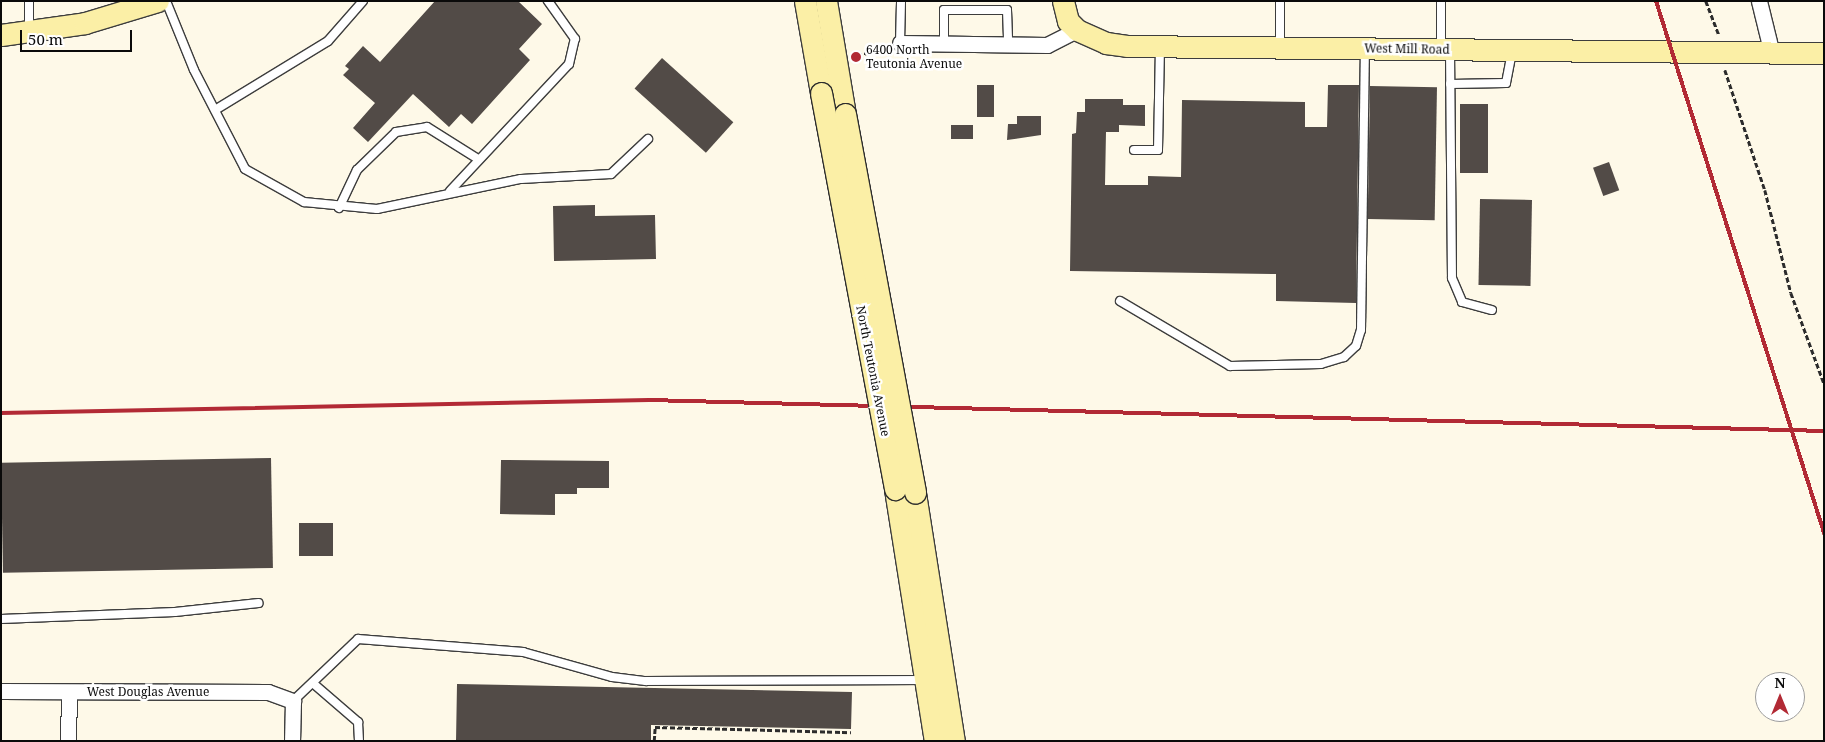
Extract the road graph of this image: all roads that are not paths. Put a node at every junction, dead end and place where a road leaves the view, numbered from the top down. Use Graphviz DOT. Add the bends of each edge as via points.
graph roads {
  1 [pos="29,1"];
  2 [pos="158,1"];
  3 [pos="166,1"];
  4 [pos="363,1"];
  5 [pos="548,1"];
  6 [pos="805,1"];
  7 [pos="826,1"];
  8 [pos="901,1"];
  9 [pos="1063,1"];
  10 [pos="1280,1"];
  11 [pos="1441,1"];
  12 [pos="1759,1"];
  13 [pos="1077,30"];
  14 [pos="29,32"];
  15 [pos="1,35"];
  16 [pos="900,43"];
  17 [pos="944,44"];
  18 [pos="1008,44"];
  19 [pos="1160,46"];
  20 [pos="1280,48"];
  21 [pos="1365,49"];
  22 [pos="1445,50"];
  23 [pos="1512,51"];
  24 [pos="1824,53"];
  25 [pos="1772,54"];
  26 [pos="1824,58"];
  27 [pos="1450,84"];
  28 [pos="214,110"];
  29 [pos="648,139"];
  30 [pos="1134,150"];
  31 [pos="478,159"];
  32 [pos="450,191"];
  33 [pos="339,208"];
  34 [pos="1120,301"];
  35 [pos="1492,310"];
  36 [pos="905,491"];
  37 [pos="259,603"];
  38 [pos="1,619"];
  39 [pos="937,680"];
  40 [pos="315,685"];
  41 [pos="1,691"];
  42 [pos="69,692"];
  43 [pos="293,701"];
  44 [pos="68,741"];
  45 [pos="292,741"];
  46 [pos="359,741"];
  47 [pos="935,741"];
  48 [pos="954,741"];
  1 -- 14 [label="lane"];
  2 -- 14 [label="main road" via="94,21"];
  3 -- 28 [label="lane"];
  4 -- 28 [label="lane" via="328,41"];
  5 -- 31 [label="lane" via="575,39 569,64"];
  6 -- 36 [label="main road, North Teutonia Avenue, bridge" via="821,93"];
  7 -- 36 [label="main road, North Teutonia Avenue, bridge"];
  8 -- 16 [label="lane"];
  9 -- 13 [label="main road" via="1068,21"];
  10 -- 20 [label="lane"];
  11 -- 22 [label="lane"];
  12 -- 25 [label="street"];
  13 -- 18 [label="street" via="1047,45"];
  13 -- 19 [label="main road, West Mill Road" via="1106,43"];
  14 -- 15 [label="main road"];
  16 -- 17 [label="street"];
  17 -- 18 [label="street"];
  17 -- 18 [label="lane" via="944,10 1007,10"];
  19 -- 20 [label="main road, West Mill Road"];
  19 -- 30 [label="lane" via="1158,150"];
  20 -- 21 [label="main road, West Mill Road"];
  21 -- 22 [label="main road, West Mill Road"];
  21 -- 34 [label="lane" via="1361,330 1356,346 1344,357 1321,364 1230,366"];
  22 -- 23 [label="main road, West Mill Road"];
  22 -- 27 [label="lane"];
  23 -- 25 [label="main road, West Mill Road"];
  23 -- 27 [label="lane" via="1506,83"];
  24 -- 25 [label="main road, West Mill Road"];
  25 -- 26 [label="main road, West Mill Road"];
  27 -- 35 [label="lane" via="1452,278 1462,302"];
  28 -- 33 [label="lane" via="245,169 304,202"];
  29 -- 32 [label="lane" via="611,174 521,180"];
  31 -- 32 [label="lane"];
  31 -- 33 [label="lane" via="427,127 396,132 357,170"];
  32 -- 33 [label="lane" via="377,209"];
  36 -- 39 [label="main road, North Teutonia Avenue"];
  37 -- 38 [label="lane" via="175,612"];
  39 -- 40 [label="lane" via="646,681 612,677 523,652 358,639"];
  39 -- 47 [label="main road, North Teutonia Avenue"];
  39 -- 48 [label="main road, North Teutonia Avenue"];
  40 -- 43 [label="lane"];
  40 -- 46 [label="lane" via="358,722"];
  41 -- 42 [label="street, West Douglas Avenue"];
  42 -- 43 [label="street, West Douglas Avenue" via="268,692"];
  42 -- 44 [label="street"];
  43 -- 45 [label="street"];
}
